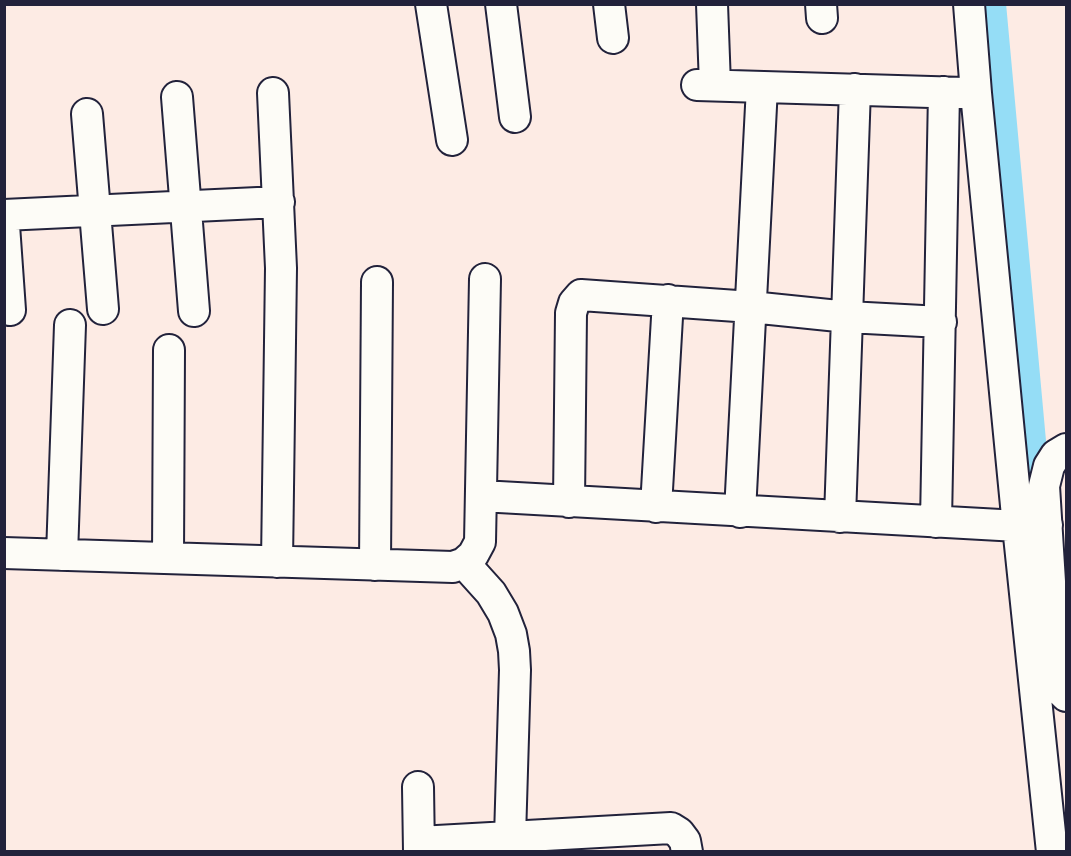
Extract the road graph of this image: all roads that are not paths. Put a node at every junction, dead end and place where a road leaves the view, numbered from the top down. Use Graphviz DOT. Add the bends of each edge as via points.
graph roads {
  1 [pos="431,4"];
  2 [pos="501,4"];
  3 [pos="609,4"];
  4 [pos="712,4"];
  5 [pos="969,4"];
  6 [pos="613,38"];
  7 [pos="762,87"];
  8 [pos="855,89"];
  9 [pos="944,92"];
  10 [pos="273,93"];
  11 [pos="976,93"];
  12 [pos="177,97"];
  13 [pos="87,114"];
  14 [pos="515,117"];
  15 [pos="452,140"];
  16 [pos="279,202"];
  17 [pos="186,207"];
  18 [pos="95,211"];
  19 [pos="4,215"];
  20 [pos="4,225"];
  21 [pos="485,279"];
  22 [pos="377,282"];
  23 [pos="668,300"];
  24 [pos="751,307"];
  25 [pos="103,309"];
  26 [pos="10,310"];
  27 [pos="194,311"];
  28 [pos="848,317"];
  29 [pos="941,322"];
  30 [pos="70,325"];
  31 [pos="169,350"];
  32 [pos="1066,449"];
  33 [pos="481,496"];
  34 [pos="569,502"];
  35 [pos="656,507"];
  36 [pos="740,512"];
  37 [pos="840,517"];
  38 [pos="936,522"];
  39 [pos="1033,526"];
  40 [pos="4,553"];
  41 [pos="62,555"];
  42 [pos="168,558"];
  43 [pos="277,562"];
  44 [pos="464,563"];
  45 [pos="375,565"];
  46 [pos="1066,696"];
  47 [pos="418,787"];
  48 [pos="497,842"];
  49 [pos="587,842"];
  50 [pos="419,847"];
  51 [pos="687,852"];
  52 [pos="1052,852"];
  1 -- 15 [label="street"];
  2 -- 14 [label="street"];
  3 -- 6 [label="street"];
  4 -- 7 [label="street" via="706,85"];
  5 -- 11 [label="street"];
  7 -- 8 [label="street"];
  7 -- 24 [label="street"];
  8 -- 9 [label="street"];
  8 -- 28 [label="street"];
  9 -- 11 [label="street"];
  9 -- 29 [label="street"];
  10 -- 16 [label="street"];
  11 -- 39 [label="street"];
  12 -- 17 [label="street"];
  13 -- 18 [label="street"];
  16 -- 17 [label="street"];
  16 -- 43 [label="street"];
  17 -- 18 [label="street"];
  17 -- 27 [label="street"];
  18 -- 19 [label="street"];
  18 -- 25 [label="street"];
  20 -- 26 [label="street"];
  21 -- 33 [label="street"];
  22 -- 45 [label="street"];
  23 -- 24 [label="street"];
  23 -- 34 [label="street" via="590,294 581,295 574,303"];
  23 -- 35 [label="street"];
  24 -- 28 [label="street"];
  24 -- 36 [label="street"];
  28 -- 29 [label="street"];
  28 -- 37 [label="street"];
  29 -- 38 [label="street"];
  30 -- 41 [label="street"];
  31 -- 42 [label="street"];
  32 -- 39 [label="street" via="1049,466"];
  33 -- 34 [label="street"];
  33 -- 44 [label="street" via="480,542"];
  34 -- 35 [label="street"];
  35 -- 36 [label="street"];
  36 -- 37 [label="street"];
  37 -- 38 [label="street"];
  38 -- 39 [label="street"];
  39 -- 46 [label="street" via="1056,677"];
  39 -- 52 [label="street"];
  40 -- 41 [label="street"];
  41 -- 42 [label="street"];
  42 -- 43 [label="street"];
  43 -- 45 [label="street"];
  44 -- 45 [label="street" via="453,567"];
  44 -- 48 [label="street" via="503,613 514,651"];
  47 -- 50 [label="street"];
  48 -- 49 [label="street"];
  48 -- 50 [label="street"];
  49 -- 51 [label="street" via="671,828 685,841"];
}
